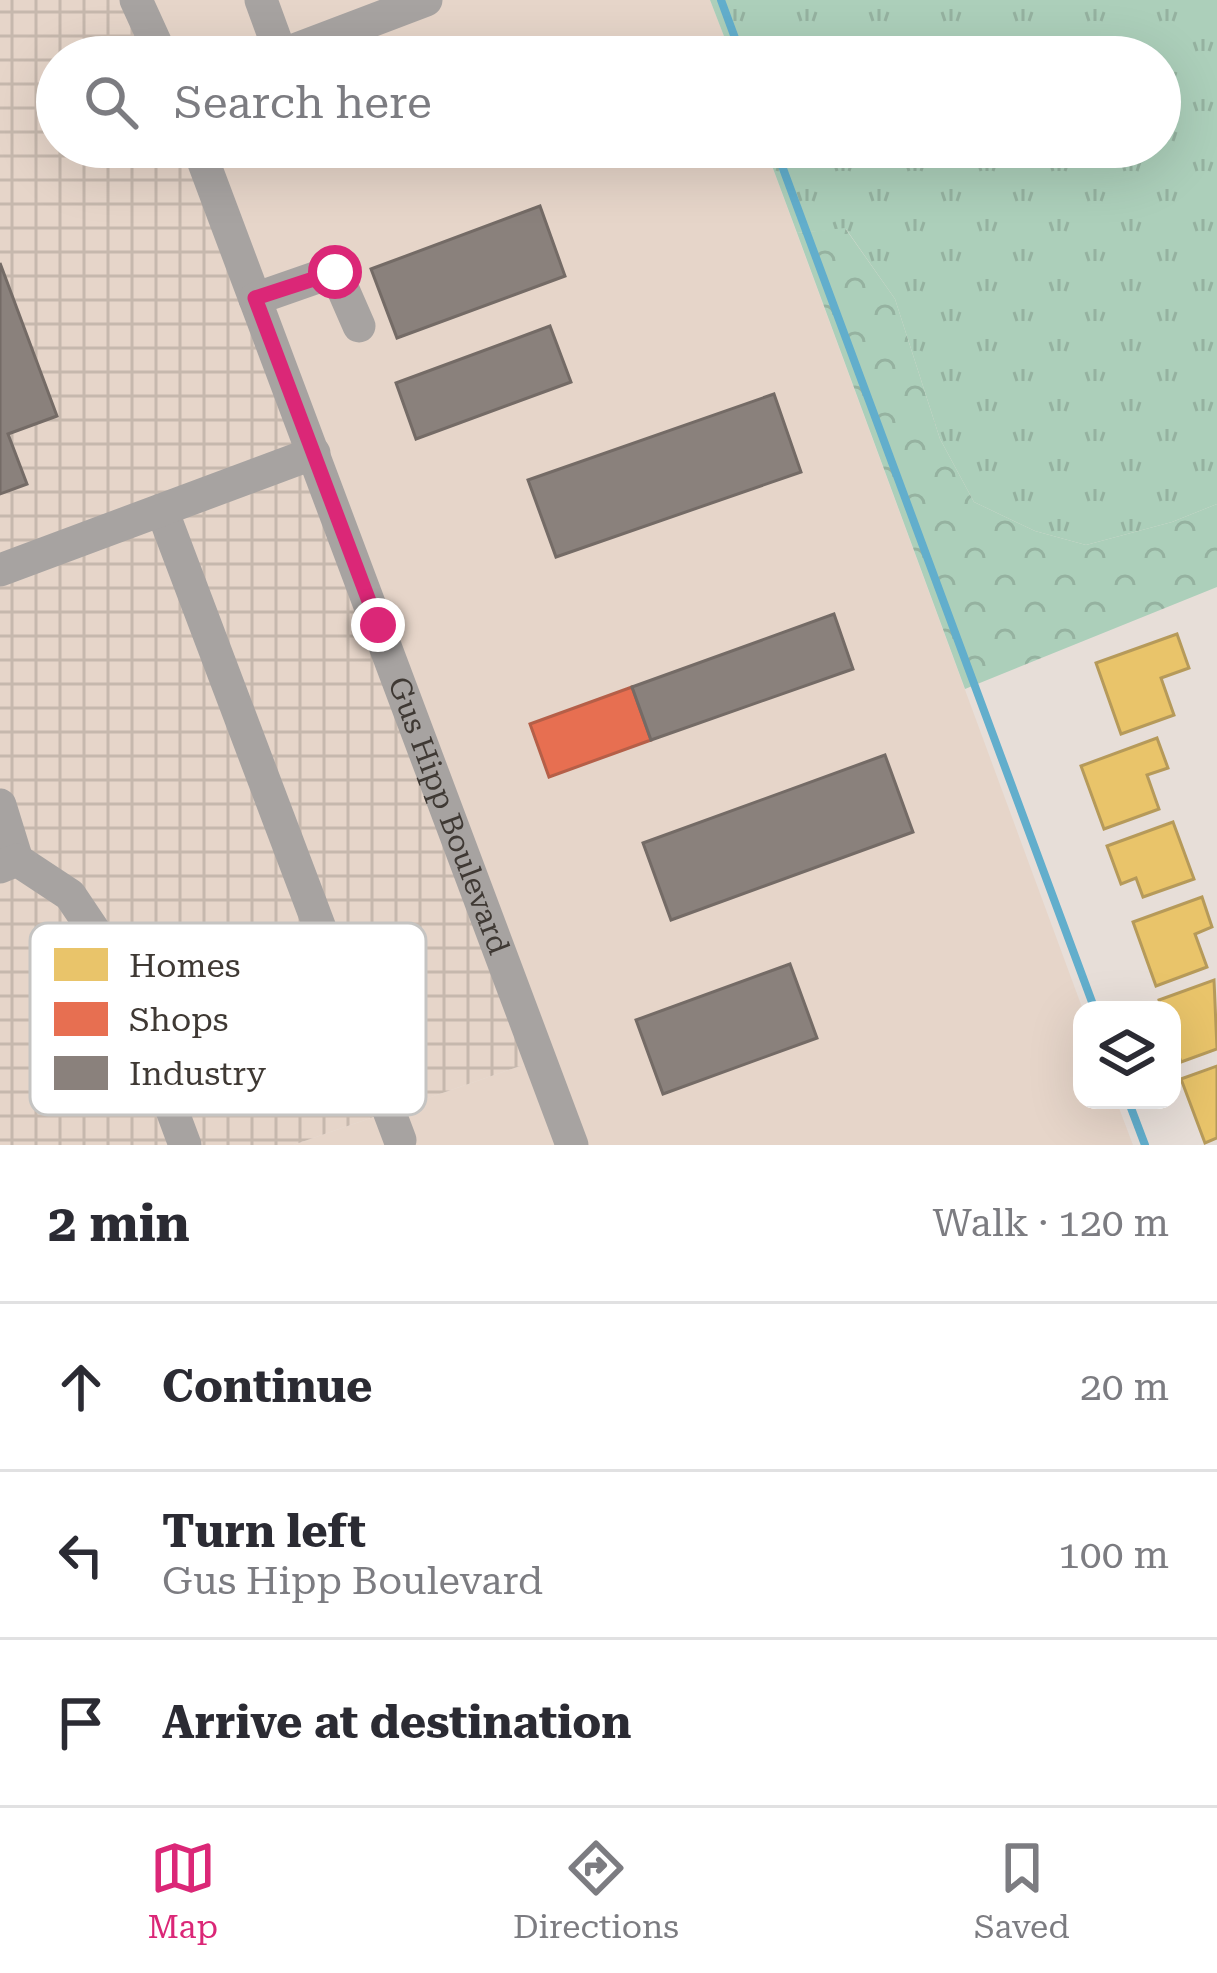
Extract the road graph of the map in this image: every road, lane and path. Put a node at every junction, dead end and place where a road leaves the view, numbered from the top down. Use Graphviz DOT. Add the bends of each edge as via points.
graph roads {
  1 [pos="136,0"];
  2 [pos="260,0"];
  3 [pos="426,0"];
  4 [pos="152,36"];
  5 [pos="272,36"];
  6 [pos="331,36"];
  7 [pos="206,168"];
  8 [pos="255,298"];
  9 [pos="359,326"];
  10 [pos="314,453"];
  11 [pos="162,510"];
  12 [pos="0,570"];
  13 [pos="0,805"];
  14 [pos="9,864"];
  15 [pos="89,923"];
  16 [pos="318,923"];
  17 [pos="173,1115"];
  18 [pos="391,1115"];
  19 [pos="400,1140"];
  20 [pos="184,1145"];
  21 [pos="572,1145"];
  1 -- 4 [label="street"];
  2 -- 5 [label="street"];
  3 -- 6 [label="street"];
  7 -- 8 [label="street, Gus Hipp Boulevard"];
  8 -- 9 [label="street" via="335,272"];
  8 -- 10 [label="street, Gus Hipp Boulevard"];
  10 -- 11 [label="street"];
  10 -- 21 [label="street, Gus Hipp Boulevard"];
  11 -- 12 [label="street"];
  11 -- 16 [label="street"];
  13 -- 14 [label="street"];
  14 -- 15 [label="street" via="70,895"];
  17 -- 20 [label="street"];
  18 -- 19 [label="street"];
}
